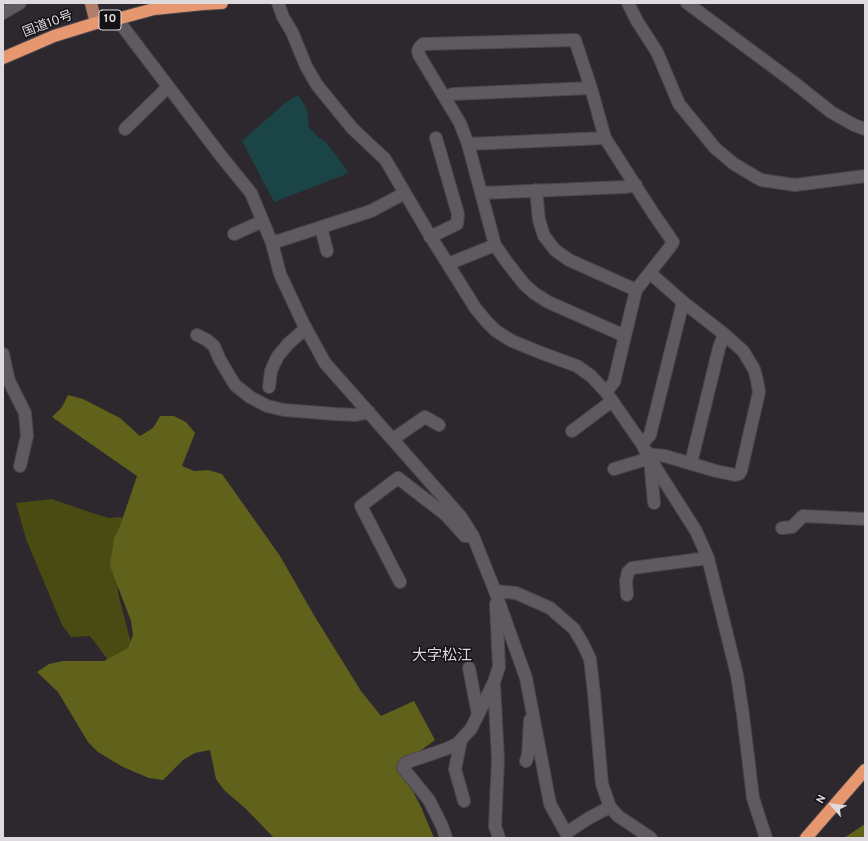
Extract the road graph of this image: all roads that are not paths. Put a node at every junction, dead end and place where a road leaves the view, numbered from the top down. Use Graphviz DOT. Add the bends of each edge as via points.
graph roads {
  1 [pos="20,3"];
  2 [pos="91,3"];
  3 [pos="222,3"];
  4 [pos="278,3"];
  5 [pos="628,3"];
  6 [pos="687,3"];
  7 [pos="3,13"];
  8 [pos="117,19"];
  9 [pos="96,23"];
  10 [pos="3,58"];
  11 [pos="168,87"];
  12 [pos="592,88"];
  13 [pos="444,97"];
  14 [pos="125,129"];
  15 [pos="865,129"];
  16 [pos="436,138"];
  17 [pos="605,138"];
  18 [pos="468,144"];
  19 [pos="865,176"];
  20 [pos="636,185"];
  21 [pos="536,190"];
  22 [pos="405,193"];
  23 [pos="482,193"];
  24 [pos="263,221"];
  25 [pos="321,227"];
  26 [pos="234,234"];
  27 [pos="430,237"];
  28 [pos="272,243"];
  29 [pos="495,245"];
  30 [pos="327,251"];
  31 [pos="448,264"];
  32 [pos="650,273"];
  33 [pos="636,290"];
  34 [pos="683,302"];
  35 [pos="306,328"];
  36 [pos="724,334"];
  37 [pos="197,335"];
  38 [pos="625,336"];
  39 [pos="3,354"];
  40 [pos="269,387"];
  41 [pos="609,397"];
  42 [pos="369,412"];
  43 [pos="439,425"];
  44 [pos="572,431"];
  45 [pos="393,439"];
  46 [pos="646,452"];
  47 [pos="691,463"];
  48 [pos="20,466"];
  49 [pos="614,469"];
  50 [pos="654,503"];
  51 [pos="865,519"];
  52 [pos="782,528"];
  53 [pos="473,536"];
  54 [pos="708,558"];
  55 [pos="400,582"];
  56 [pos="495,591"];
  57 [pos="627,594"];
  58 [pos="468,668"];
  59 [pos="494,682"];
  60 [pos="478,714"];
  61 [pos="533,714"];
  62 [pos="461,740"];
  63 [pos="526,761"];
  64 [pos="865,770"];
  65 [pos="464,801"];
  66 [pos="610,808"];
  67 [pos="446,838"];
  68 [pos="499,838"];
  69 [pos="650,838"];
  70 [pos="766,838"];
  71 [pos="806,838"];
  1 -- 7 [label="street"];
  2 -- 9 [label="main road"];
  3 -- 8 [label="highway, 国道10号 / 10" via="154,10"];
  4 -- 22 [label="street" via="317,85 352,128 385,160"];
  5 -- 19 [label="street" via="657,52 679,104 715,148 734,164 761,180 795,184"];
  6 -- 15 [label="street" via="831,112"];
  8 -- 9 [label="highway, 国道10号 / 10"];
  8 -- 11 [label="street"];
  9 -- 10 [label="highway, 国道10号 / 10" via="54,36"];
  11 -- 14 [label="street"];
  11 -- 24 [label="street" via="251,193"];
  12 -- 13 [label="street" via="453,94"];
  12 -- 13 [label="street" via="575,40 423,44 418,51 419,55"];
  12 -- 17 [label="street"];
  13 -- 18 [label="street" via="460,122"];
  16 -- 27 [label="street" via="458,214 458,224"];
  17 -- 18 [label="street"];
  17 -- 20 [label="street"];
  18 -- 23 [label="street"];
  20 -- 21 [label="street" via="625,188"];
  20 -- 32 [label="street" via="672,242"];
  21 -- 23 [label="street"];
  21 -- 33 [label="street" via="539,220 544,236 555,250 569,260"];
  22 -- 25 [label="street" via="370,210"];
  22 -- 27 [label="street"];
  23 -- 29 [label="street"];
  24 -- 26 [label="street"];
  24 -- 28 [label="street"];
  25 -- 28 [label="street"];
  25 -- 30 [label="street"];
  27 -- 31 [label="street"];
  28 -- 35 [label="street" via="280,274"];
  29 -- 31 [label="street"];
  29 -- 38 [label="street" via="524,284 534,293 548,302"];
  31 -- 41 [label="street" via="476,309 496,331 512,341 577,366 591,376"];
  32 -- 33 [label="street"];
  32 -- 34 [label="street"];
  33 -- 38 [label="street"];
  34 -- 36 [label="street"];
  34 -- 46 [label="street"];
  35 -- 40 [label="street" via="278,356 271,371"];
  35 -- 42 [label="street" via="326,363"];
  36 -- 47 [label="street"];
  36 -- 47 [label="street" via="749,359 759,392 741,471 735,475 716,472"];
  37 -- 42 [label="street" via="214,346 235,385 267,406 335,414 356,415"];
  38 -- 41 [label="street"];
  39 -- 48 [label="street" via="9,381 25,413 27,436"];
  41 -- 44 [label="street"];
  41 -- 46 [label="street"];
  42 -- 45 [label="street"];
  43 -- 45 [label="street" via="425,417"];
  45 -- 53 [label="street" via="461,517"];
  46 -- 47 [label="street"];
  46 -- 49 [label="street"];
  46 -- 50 [label="street"];
  46 -- 54 [label="street" via="696,531"];
  51 -- 52 [label="street" via="803,516 792,527"];
  53 -- 55 [label="street" via="465,536 446,515 398,478 361,506"];
  53 -- 56 [label="street"];
  54 -- 57 [label="street" via="632,568 626,581"];
  54 -- 70 [label="street" via="737,675 753,798"];
  56 -- 59 [label="street" via="499,667"];
  56 -- 61 [label="street" via="526,678"];
  56 -- 66 [label="street" via="516,593 550,608 574,629 583,644 590,659 602,784"];
  58 -- 60 [label="street"];
  59 -- 60 [label="street"];
  59 -- 68 [label="street" via="498,760 495,826"];
  60 -- 62 [label="street" via="471,729"];
  61 -- 63 [label="street" via="529,721"];
  61 -- 66 [label="street" via="550,804 566,833"];
  62 -- 65 [label="street" via="455,769"];
  62 -- 67 [label="street" via="446,749 405,763 403,768 429,800"];
  64 -- 71 [label="highway"];
  66 -- 69 [label="street"];
}
